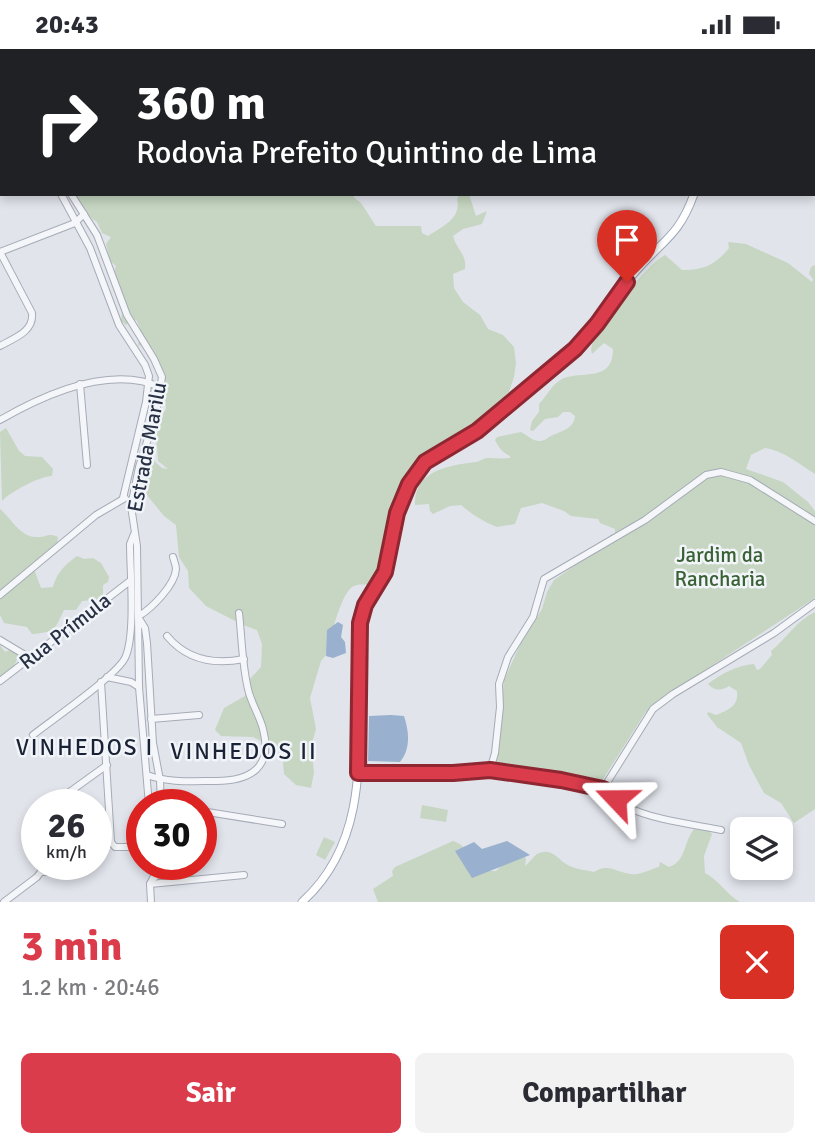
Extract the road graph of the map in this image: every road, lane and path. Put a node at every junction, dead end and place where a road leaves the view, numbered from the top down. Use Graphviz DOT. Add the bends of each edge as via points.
graph roads {
  1 [pos="62,196"];
  2 [pos="72,196"];
  3 [pos="693,196"];
  4 [pos="84,214"];
  5 [pos="75,223"];
  6 [pos="0,252"];
  7 [pos="0,346"];
  8 [pos="150,382"];
  9 [pos="80,384"];
  10 [pos="162,388"];
  11 [pos="0,420"];
  12 [pos="87,465"];
  13 [pos="132,497"];
  14 [pos="123,498"];
  15 [pos="815,521"];
  16 [pos="134,534"];
  17 [pos="173,557"];
  18 [pos="130,580"];
  19 [pos="0,595"];
  20 [pos="815,603"];
  21 [pos="239,613"];
  22 [pos="139,617"];
  23 [pos="167,636"];
  24 [pos="0,640"];
  25 [pos="30,658"];
  26 [pos="244,659"];
  27 [pos="104,679"];
  28 [pos="0,681"];
  29 [pos="139,687"];
  30 [pos="149,694"];
  31 [pos="199,715"];
  32 [pos="151,719"];
  33 [pos="33,735"];
  34 [pos="107,765"];
  35 [pos="490,770"];
  36 [pos="358,773"];
  37 [pos="147,775"];
  38 [pos="160,780"];
  39 [pos="74,789"];
  40 [pos="148,789"];
  41 [pos="161,789"];
  42 [pos="603,789"];
  43 [pos="217,814"];
  44 [pos="282,824"];
  45 [pos="721,830"];
  46 [pos="126,846"];
  47 [pos="244,875"];
  48 [pos="33,880"];
  49 [pos="151,881"];
  50 [pos="4,902"];
  51 [pos="151,902"];
  52 [pos="302,902"];
  1 -- 5 [label="street"];
  2 -- 4 [label="street, Estrada Marilu"];
  3 -- 36 [label="main road" via="674,233 639,267 575,349 477,431 425,462 409,484 397,513 385,572 360,623"];
  4 -- 5 [label="street"];
  4 -- 10 [label="street, Estrada Marilu" via="97,235 127,315 160,370"];
  5 -- 6 [label="street"];
  5 -- 8 [label="street" via="90,248 119,325 145,365"];
  6 -- 7 [label="street" via="33,320 27,331"];
  8 -- 9 [label="street"];
  8 -- 10 [label="street"];
  8 -- 14 [label="street"];
  9 -- 11 [label="street" via="37,398"];
  9 -- 12 [label="street"];
  10 -- 13 [label="street, Estrada Marilu"];
  13 -- 14 [label="street"];
  13 -- 16 [label="street, Estrada Marilu"];
  14 -- 19 [label="street"];
  15 -- 35 [label="street" via="750,480 721,473 706,475 645,520 544,579 533,617 508,657 499,684"];
  16 -- 18 [label="street"];
  16 -- 22 [label="street, Estrada Marilu"];
  17 -- 22 [label="street" via="176,571 150,609"];
  18 -- 25 [label="street, Rua Prímula"];
  18 -- 27 [label="street" via="125,659"];
  20 -- 42 [label="street" via="653,709"];
  21 -- 26 [label="street"];
  22 -- 29 [label="street, Estrada Marilu"];
  22 -- 30 [label="street" via="146,633"];
  23 -- 26 [label="street" via="183,652 206,661"];
  24 -- 25 [label="street"];
  25 -- 28 [label="street, Rua Prímula"];
  26 -- 38 [label="street" via="265,741 253,774 231,781"];
  27 -- 29 [label="street"];
  27 -- 33 [label="street"];
  27 -- 34 [label="street"];
  29 -- 30 [label="street"];
  29 -- 37 [label="street, Estrada Marilu"];
  30 -- 32 [label="street"];
  31 -- 32 [label="street"];
  32 -- 38 [label="street"];
  34 -- 39 [label="street"];
  34 -- 46 [label="street" via="112,845"];
  35 -- 36 [label="street"];
  35 -- 42 [label="street"];
  36 -- 52 [label="main road" via="355,805 343,845"];
  37 -- 38 [label="street"];
  37 -- 40 [label="street, Estrada Marilu"];
  38 -- 41 [label="street"];
  42 -- 45 [label="street" via="629,808"];
  43 -- 44 [label="street"];
  47 -- 49 [label="street"];
  48 -- 50 [label="street"];
  49 -- 51 [label="street"];
}
